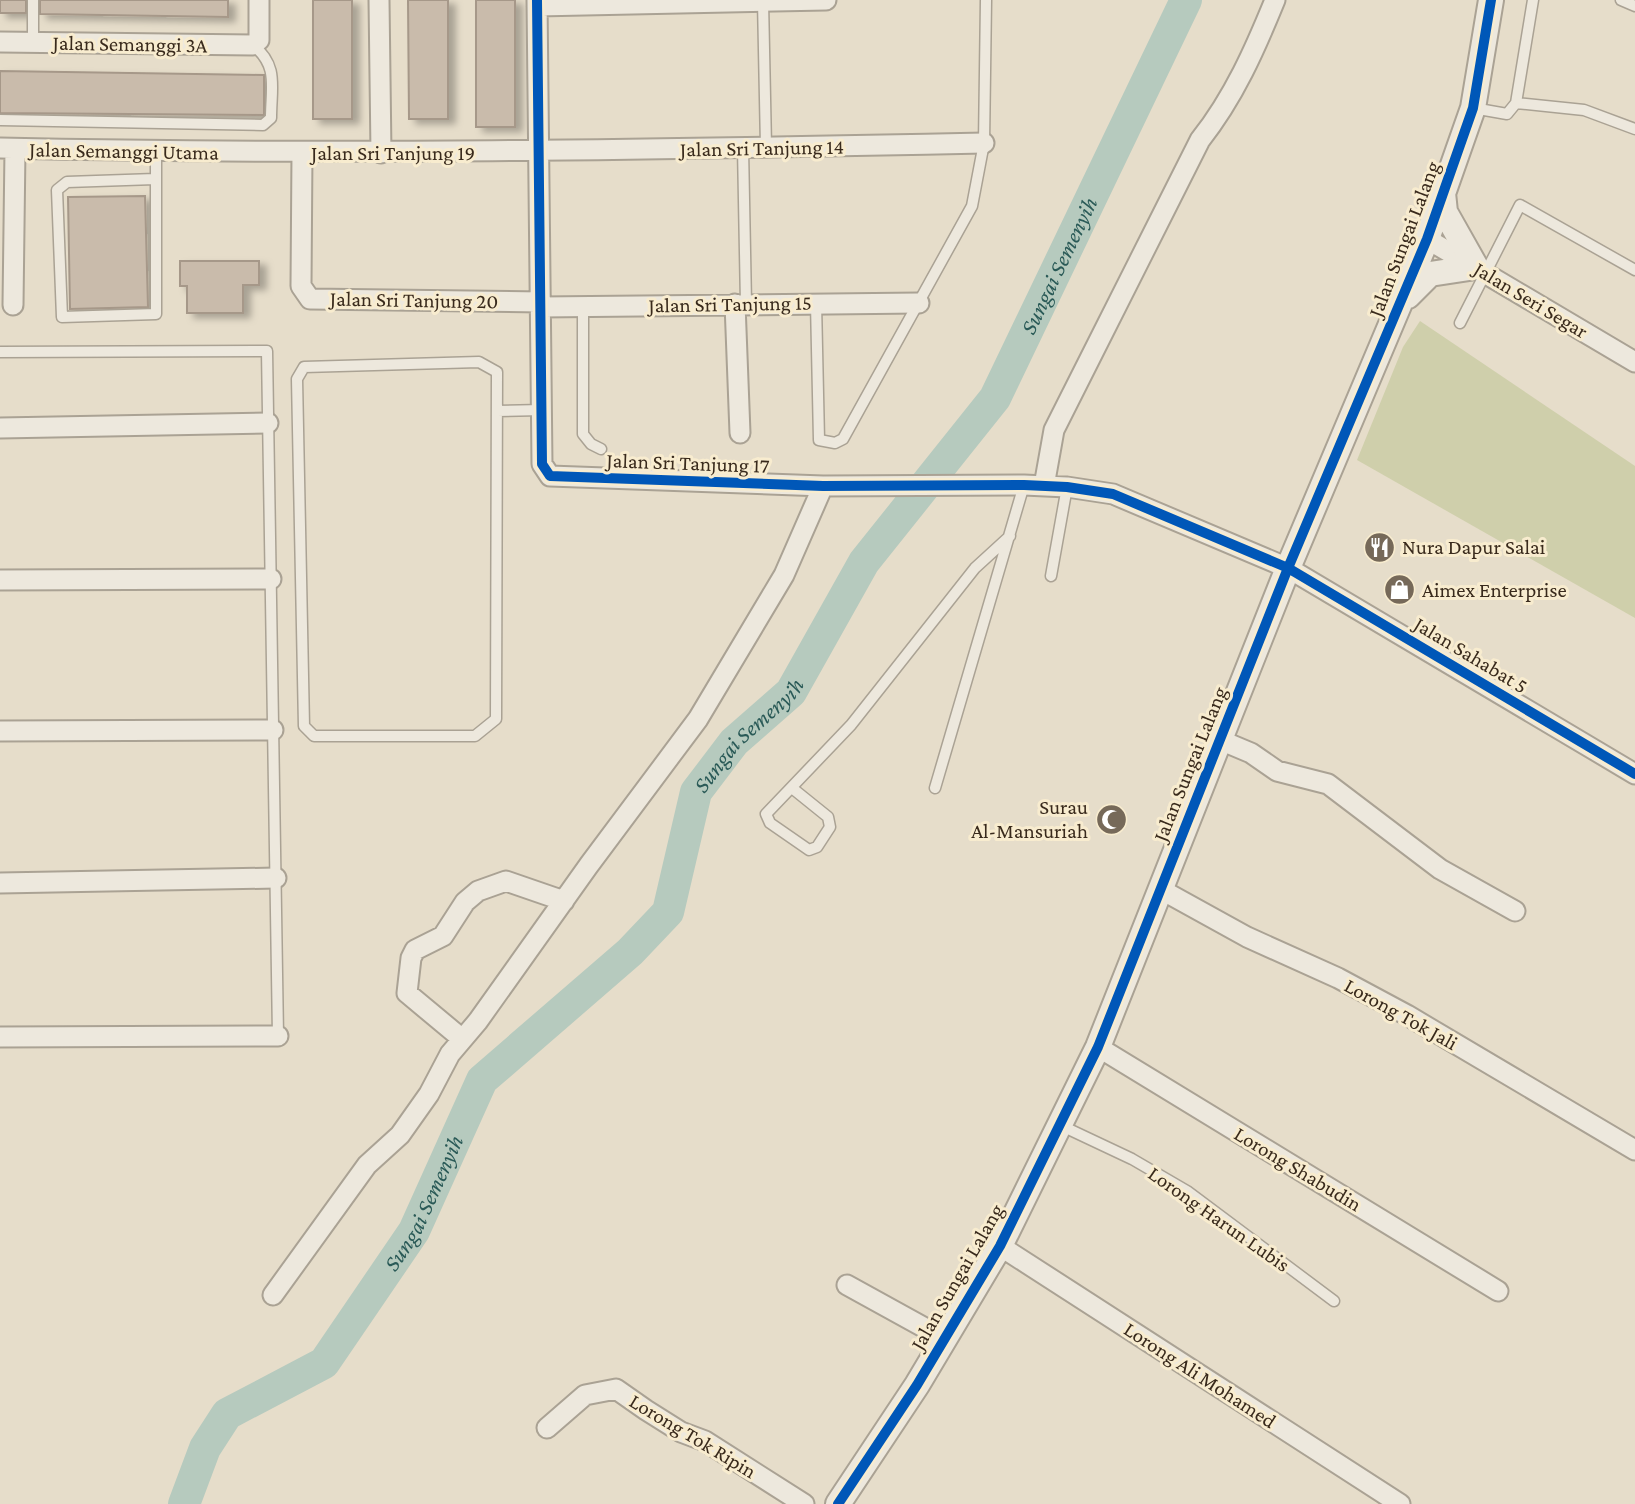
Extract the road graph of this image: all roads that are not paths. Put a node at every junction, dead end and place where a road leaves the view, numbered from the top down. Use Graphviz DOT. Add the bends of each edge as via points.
graph roads {
  1 [pos="33,0"];
  2 [pos="259,0"];
  3 [pos="379,0"];
  4 [pos="826,0"];
  5 [pos="986,0"];
  6 [pos="1275,0"];
  7 [pos="1491,0"];
  8 [pos="1533,0"];
  9 [pos="1621,0"];
  10 [pos="771,1"];
  11 [pos="537,3"];
  12 [pos="1635,6"];
  13 [pos="0,42"];
  14 [pos="33,42"];
  15 [pos="256,42"];
  16 [pos="1516,103"];
  17 [pos="1473,108"];
  18 [pos="0,120"];
  19 [pos="1635,129"];
  20 [pos="984,143"];
  21 [pos="7,148"];
  22 [pos="743,148"];
  23 [pos="766,148"];
  24 [pos="156,152"];
  25 [pos="539,152"];
  26 [pos="302,153"];
  27 [pos="381,153"];
  28 [pos="248,154"];
  29 [pos="155,179"];
  30 [pos="1443,192"];
  31 [pos="1427,239"];
  32 [pos="1480,270"];
  33 [pos="1635,270"];
  34 [pos="816,302"];
  35 [pos="919,303"];
  36 [pos="541,304"];
  37 [pos="740,304"];
  38 [pos="1401,304"];
  39 [pos="13,305"];
  40 [pos="583,306"];
  41 [pos="1460,323"];
  42 [pos="0,352"];
  43 [pos="1635,362"];
  44 [pos="542,410"];
  45 [pos="498,411"];
  46 [pos="268,423"];
  47 [pos="0,428"];
  48 [pos="740,433"];
  49 [pos="601,449"];
  50 [pos="1024,485"];
  51 [pos="823,486"];
  52 [pos="1044,486"];
  53 [pos="1067,487"];
  54 [pos="1010,536"];
  55 [pos="1288,568"];
  56 [pos="1051,576"];
  57 [pos="271,579"];
  58 [pos="0,580"];
  59 [pos="273,730"];
  60 [pos="0,731"];
  61 [pos="1220,740"];
  62 [pos="1634,772"];
  63 [pos="792,788"];
  64 [pos="935,788"];
  65 [pos="276,878"];
  66 [pos="0,883"];
  67 [pos="1160,890"];
  68 [pos="564,901"];
  69 [pos="1515,911"];
  70 [pos="278,1036"];
  71 [pos="0,1037"];
  72 [pos="461,1038"];
  73 [pos="1098,1047"];
  74 [pos="1062,1126"];
  75 [pos="1635,1150"];
  76 [pos="1000,1246"];
  77 [pos="848,1284"];
  78 [pos="1498,1291"];
  79 [pos="273,1295"];
  80 [pos="1334,1301"];
  81 [pos="944,1339"];
  82 [pos="547,1428"];
  83 [pos="804,1504"];
  84 [pos="838,1504"];
  85 [pos="1400,1504"];
  1 -- 14 [label="lane"];
  2 -- 15 [label="street"];
  3 -- 27 [label="street"];
  4 -- 10 [label="street"];
  5 -- 20 [label="lane"];
  6 -- 52 [label="street" via="1250,60 1200,140 1054,430"];
  7 -- 17 [label="street, Jalan Sungai Lalang"];
  8 -- 16 [label="lane"];
  9 -- 12 [label="lane"];
  10 -- 11 [label="street"];
  10 -- 23 [label="lane"];
  11 -- 25 [label="street, Jalan Sri Tanjung 17"];
  13 -- 14 [label="street, Jalan Semanggi 3A"];
  14 -- 15 [label="street, Jalan Semanggi 3A"];
  15 -- 18 [label="lane" via="271,68 271,118 263,125"];
  16 -- 17 [label="lane" via="1507,114"];
  16 -- 19 [label="lane" via="1584,110"];
  17 -- 30 [label="street, Jalan Sungai Lalang"];
  20 -- 23 [label="street, Jalan Sri Tanjung 14"];
  20 -- 35 [label="lane" via="972,206"];
  21 -- 24 [label="street, Jalan Semanggi Utama"];
  21 -- 39 [label="street"];
  22 -- 23 [label="street, Jalan Sri Tanjung 14"];
  22 -- 25 [label="street, Jalan Sri Tanjung 14"];
  22 -- 37 [label="lane"];
  24 -- 28 [label="street, Jalan Semanggi Utama"];
  24 -- 29 [label="lane"];
  25 -- 27 [label="street, Jalan Sri Tanjung 19"];
  25 -- 36 [label="street, Jalan Sri Tanjung 17"];
  26 -- 27 [label="street, Jalan Sri Tanjung 19"];
  26 -- 28 [label="street, Jalan Sri Tanjung 19"];
  26 -- 36 [label="street, Jalan Sri Tanjung 20" via="301,286 310,299"];
  29 -- 29 [label="lane" via="156,314 62,317 57,190 67,182"];
  30 -- 31 [label="street, Jalan Sungai Lalang"];
  30 -- 32 [label="street" via="1445,212"];
  31 -- 32 [label="street, Jalan Seri Segar"];
  31 -- 38 [label="street, Jalan Sungai Lalang"];
  32 -- 33 [label="lane" via="1520,205"];
  32 -- 38 [label="street" via="1430,274"];
  32 -- 41 [label="lane"];
  32 -- 43 [label="street, Jalan Seri Segar"];
  34 -- 35 [label="street, Jalan Sri Tanjung 15"];
  34 -- 35 [label="lane" via="819,440 827,444 843,439"];
  34 -- 37 [label="street, Jalan Sri Tanjung 15"];
  36 -- 40 [label="street, Jalan Sri Tanjung 15"];
  36 -- 44 [label="street, Jalan Sri Tanjung 17"];
  37 -- 40 [label="street, Jalan Sri Tanjung 15"];
  37 -- 48 [label="street"];
  38 -- 55 [label="street, Jalan Sungai Lalang"];
  40 -- 49 [label="lane, Jalan Sri Tanjung 17" via="583,434"];
  42 -- 46 [label="lane" via="267,351"];
  44 -- 45 [label="lane"];
  44 -- 51 [label="street, Jalan Sri Tanjung 17" via="542,464 550,476"];
  45 -- 45 [label="lane" via="496,719 475,736 314,736 304,726 297,379 304,367 330,364 479,362 497,372"];
  46 -- 47 [label="street"];
  46 -- 57 [label="lane"];
  50 -- 51 [label="street, Jalan Sri Tanjung 17"];
  50 -- 52 [label="street, Jalan Sri Tanjung 17"];
  50 -- 54 [label="lane"];
  51 -- 68 [label="street" via="783,575 712,697"];
  52 -- 53 [label="street, Jalan Sri Tanjung 17"];
  53 -- 55 [label="street, Jalan Sri Tanjung 17" via="1113,494"];
  53 -- 56 [label="lane"];
  54 -- 63 [label="lane" via="975,568 851,725"];
  54 -- 64 [label="lane"];
  55 -- 61 [label="street, Jalan Sungai Lalang"];
  55 -- 62 [label="street, Jalan Sahabat 5"];
  57 -- 58 [label="street"];
  57 -- 59 [label="lane"];
  59 -- 60 [label="street"];
  59 -- 65 [label="lane"];
  61 -- 67 [label="street, Jalan Sungai Lalang"];
  61 -- 69 [label="street" via="1277,771 1328,784 1440,869"];
  63 -- 63 [label="lane" via="766,814 770,823 809,850 817,847 830,827 828,817"];
  65 -- 66 [label="street"];
  65 -- 70 [label="lane"];
  67 -- 73 [label="street, Jalan Sungai Lalang"];
  67 -- 75 [label="street, Lorong Tok Jali" via="1407,1014"];
  68 -- 72 [label="street"];
  68 -- 72 [label="street" via="506,881 478,891 465,902 443,936 415,950 407,993"];
  70 -- 71 [label="street"];
  72 -- 79 [label="street" via="400,1135 367,1165"];
  73 -- 74 [label="street, Jalan Sungai Lalang"];
  73 -- 78 [label="street, Lorong Shabudin"];
  74 -- 76 [label="street, Jalan Sungai Lalang"];
  74 -- 80 [label="lane, Lorong Harun Lubis" via="1187,1191"];
  76 -- 81 [label="street, Jalan Sungai Lalang"];
  76 -- 85 [label="street, Lorong Ali Mohamed"];
  77 -- 81 [label="street"];
  81 -- 84 [label="street, Jalan Sungai Lalang"];
  82 -- 83 [label="street, Lorong Tok Ripin" via="585,1395 616,1389"];
}
